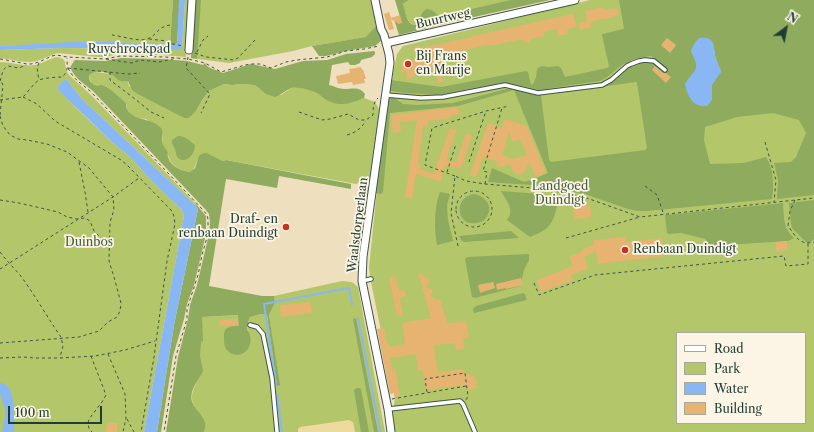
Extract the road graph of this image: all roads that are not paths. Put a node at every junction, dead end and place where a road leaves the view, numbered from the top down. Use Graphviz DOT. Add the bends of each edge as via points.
graph roads {
  1 [pos="192,0"];
  2 [pos="375,0"];
  3 [pos="575,0"];
  4 [pos="386,43"];
  5 [pos="188,49"];
  6 [pos="665,70"];
  7 [pos="386,96"];
  8 [pos="371,279"];
  9 [pos="362,281"];
  10 [pos="250,326"];
  11 [pos="388,409"];
  12 [pos="277,432"];
  13 [pos="391,432"];
  14 [pos="475,432"];
  1 -- 5 [label="street"];
  2 -- 4 [label="street, Waalsdorperlaan"];
  3 -- 4 [label="street, Buurtweg"];
  4 -- 7 [label="street, Waalsdorperlaan" via="390,63"];
  6 -- 7 [label="lane" via="654,61 645,60 631,64 602,85 538,92 505,85 443,97"];
  7 -- 9 [label="street, Waalsdorperlaan"];
  8 -- 9 [label="lane"];
  9 -- 11 [label="street, Waalsdorperlaan"];
  10 -- 12 [label="lane" via="258,327 264,334 272,378"];
  11 -- 13 [label="street, Waalsdorperlaan"];
  11 -- 14 [label="lane" via="460,401"];
}
